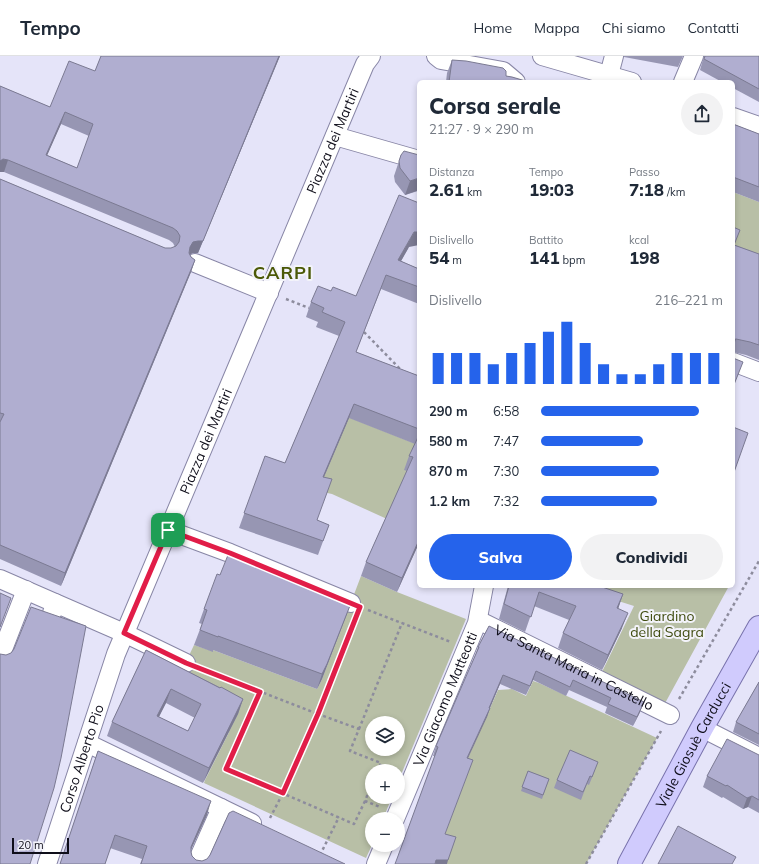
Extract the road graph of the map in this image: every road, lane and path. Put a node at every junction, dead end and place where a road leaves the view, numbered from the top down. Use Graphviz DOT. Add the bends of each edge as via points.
graph roads {
  1 [pos="372,56"];
  2 [pos="436,56"];
  3 [pos="542,56"];
  4 [pos="614,56"];
  5 [pos="694,56"];
  6 [pos="609,75"];
  7 [pos="513,80"];
  8 [pos="625,80"];
  9 [pos="684,80"];
  10 [pos="735,118"];
  11 [pos="759,126"];
  12 [pos="335,136"];
  13 [pos="417,159"];
  14 [pos="194,263"];
  15 [pos="269,293"];
  16 [pos="309,308"];
  17 [pos="364,332"];
  18 [pos="735,363"];
  19 [pos="759,372"];
  20 [pos="408,377"];
  21 [pos="168,530"];
  22 [pos="0,579"];
  23 [pos="484,588"];
  24 [pos="26,590"];
  25 [pos="355,605"];
  26 [pos="477,622"];
  27 [pos="402,623"];
  28 [pos="759,627"];
  29 [pos="124,633"];
  30 [pos="467,648"];
  31 [pos="116,654"];
  32 [pos="0,656"];
  33 [pos="186,663"];
  34 [pos="260,692"];
  35 [pos="318,714"];
  36 [pos="670,715"];
  37 [pos="702,728"];
  38 [pos="359,729"];
  39 [pos="87,743"];
  40 [pos="759,757"];
  41 [pos="381,764"];
  42 [pos="283,793"];
  43 [pos="365,801"];
  44 [pos="371,804"];
  45 [pos="221,808"];
  46 [pos="386,812"];
  47 [pos="398,812"];
  48 [pos="339,817"];
  49 [pos="265,829"];
  50 [pos="381,852"];
  51 [pos="320,855"];
  52 [pos="47,864"];
  53 [pos="196,864"];
  54 [pos="376,864"];
  55 [pos="629,864"];
  1 -- 12 [label="street, Piazza dei Martiri" via="366,64"];
  2 -- 7 [label="street" via="441,60 503,72"];
  3 -- 6 [label="street"];
  4 -- 6 [label="street"];
  5 -- 9 [label="street"];
  6 -- 8 [label="street"];
  10 -- 11 [label="street"];
  12 -- 13 [label="street"];
  12 -- 15 [label="street, Piazza dei Martiri"];
  14 -- 15 [label="street"];
  15 -- 16 [label="path"];
  15 -- 21 [label="street, Piazza dei Martiri"];
  17 -- 20 [label="path"];
  18 -- 19 [label="street"];
  21 -- 25 [label="street"];
  21 -- 29 [label="street, Piazza dei Martiri"];
  22 -- 24 [label="street"];
  23 -- 26 [label="street, Via Giacomo Matteotti"];
  24 -- 29 [label="street" via="53,608"];
  24 -- 32 [label="street"];
  25 -- 27 [label="path"];
  25 -- 35 [label="path"];
  26 -- 30 [label="street, Via Giacomo Matteotti"];
  26 -- 36 [label="street, Via Santa Maria in Castello"];
  27 -- 30 [label="path"];
  27 -- 38 [label="path"];
  28 -- 37 [label="main road, Viale Giosuè Carducci"];
  29 -- 31 [label="street, Piazza dei Martiri"];
  29 -- 33 [label="street"];
  30 -- 47 [label="street, Via Giacomo Matteotti"];
  31 -- 39 [label="street, Corso Alberto Pio"];
  33 -- 34 [label="path"];
  34 -- 35 [label="path"];
  34 -- 42 [label="path" via="226,769"];
  35 -- 38 [label="path"];
  35 -- 42 [label="path"];
  37 -- 40 [label="street"];
  37 -- 55 [label="main road, Viale Giosuè Carducci"];
  38 -- 41 [label="path" via="350,751"];
  39 -- 45 [label="street"];
  39 -- 52 [label="street, Corso Alberto Pio"];
  42 -- 48 [label="path"];
  42 -- 49 [label="path"];
  43 -- 48 [label="path" via="354,824"];
  44 -- 46 [label="path"];
  45 -- 49 [label="street"];
  45 -- 53 [label="street"];
  48 -- 51 [label="path"];
  50 -- 54 [label="street"];
}
